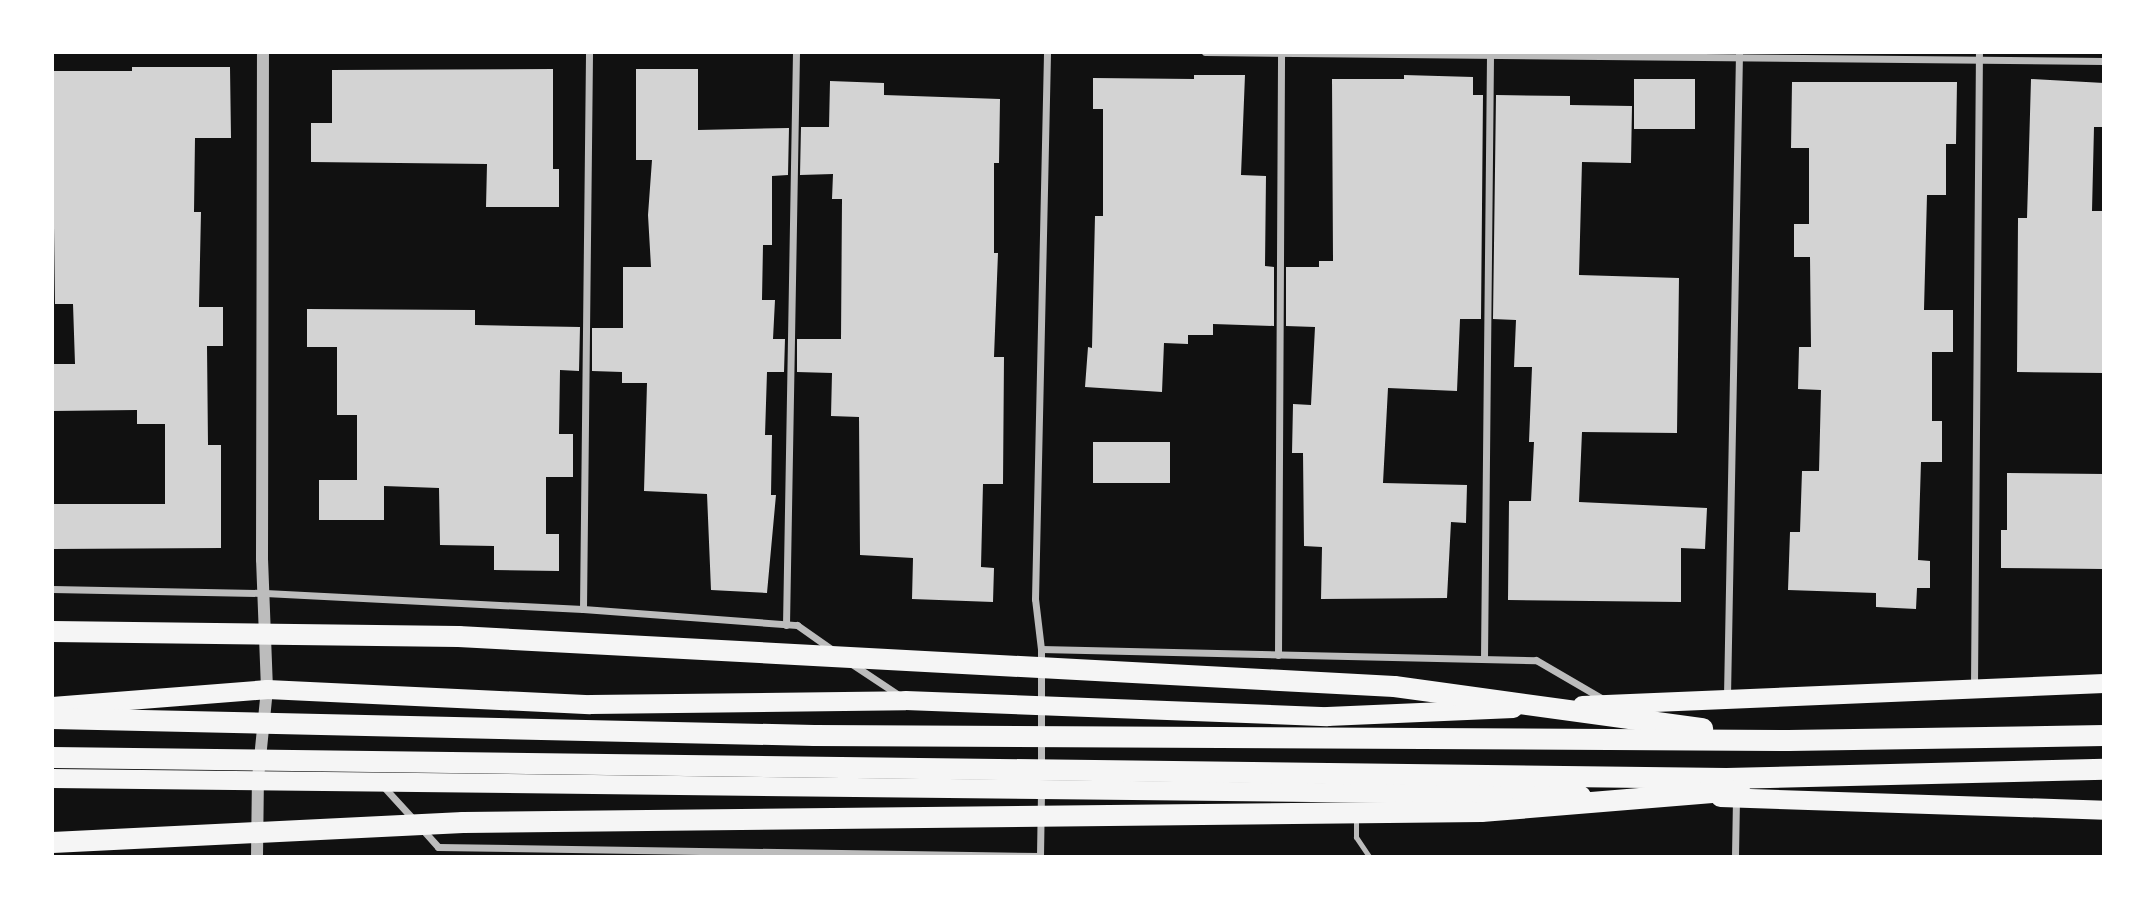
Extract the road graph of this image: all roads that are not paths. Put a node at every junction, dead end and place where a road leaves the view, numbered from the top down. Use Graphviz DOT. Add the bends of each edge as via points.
graph roads {
  1 [pos="263,52"];
  2 [pos="589,52"];
  3 [pos="796,52"];
  4 [pos="1047,52"];
  5 [pos="1205,52"];
  6 [pos="1281,53"];
  7 [pos="1490,54"];
  8 [pos="1739,55"];
  9 [pos="1979,56"];
  10 [pos="2104,61"];
  11 [pos="52,589"];
  12 [pos="265,593"];
  13 [pos="583,609"];
  14 [pos="786,625"];
  15 [pos="52,631"];
  16 [pos="1041,649"];
  17 [pos="1278,655"];
  18 [pos="1484,659"];
  19 [pos="2104,683"];
  20 [pos="1974,688"];
  21 [pos="267,690"];
  22 [pos="1727,699"];
  23 [pos="905,700"];
  24 [pos="1611,704"];
  25 [pos="1041,705"];
  26 [pos="52,706"];
  27 [pos="52,718"];
  28 [pos="2104,735"];
  29 [pos="1788,740"];
  30 [pos="52,757"];
  31 [pos="2003,769"];
  32 [pos="2104,769"];
  33 [pos="52,778"];
  34 [pos="258,778"];
  35 [pos="380,782"];
  36 [pos="1041,790"];
  37 [pos="1356,791"];
  38 [pos="1736,797"];
  39 [pos="2104,810"];
  40 [pos="52,842"];
  41 [pos="769,854"];
  42 [pos="257,856"];
  43 [pos="1040,856"];
  44 [pos="1369,856"];
  45 [pos="1735,856"];
  1 -- 12 [label="street"];
  2 -- 13 [label="street"];
  3 -- 14 [label="street"];
  4 -- 16 [label="street" via="1035,599"];
  5 -- 6 [label="street"];
  6 -- 7 [label="street"];
  6 -- 17 [label="street"];
  7 -- 8 [label="street"];
  7 -- 18 [label="street"];
  8 -- 9 [label="street"];
  8 -- 22 [label="street"];
  9 -- 10 [label="street"];
  9 -- 20 [label="street"];
  11 -- 12 [label="street"];
  12 -- 13 [label="street"];
  12 -- 21 [label="street"];
  13 -- 14 [label="street"];
  14 -- 23 [label="street" via="796,625"];
  15 -- 29 [label="highway" via="458,636 1380,685"];
  16 -- 17 [label="street"];
  16 -- 25 [label="street"];
  17 -- 18 [label="street"];
  18 -- 24 [label="street" via="1536,660"];
  19 -- 20 [label="highway"];
  20 -- 22 [label="highway"];
  21 -- 23 [label="highway" via="590,704"];
  21 -- 26 [label="highway"];
  21 -- 34 [label="street"];
  22 -- 24 [label="highway"];
  23 -- 25 [label="highway"];
  24 -- 25 [label="highway" via="1327,716"];
  25 -- 36 [label="street"];
  27 -- 29 [label="highway" via="814,734"];
  28 -- 29 [label="highway"];
  30 -- 31 [label="highway" via="1726,778"];
  31 -- 32 [label="highway"];
  31 -- 40 [label="highway" via="1481,811 463,822"];
  33 -- 34 [label="highway"];
  34 -- 35 [label="highway"];
  34 -- 42 [label="street"];
  35 -- 36 [label="highway"];
  35 -- 41 [label="street" via="438,846"];
  36 -- 37 [label="highway"];
  36 -- 43 [label="street"];
  37 -- 38 [label="highway"];
  37 -- 44 [label="lane" via="1356,837"];
  38 -- 39 [label="highway"];
  38 -- 45 [label="street"];
  41 -- 43 [label="street"];
}
